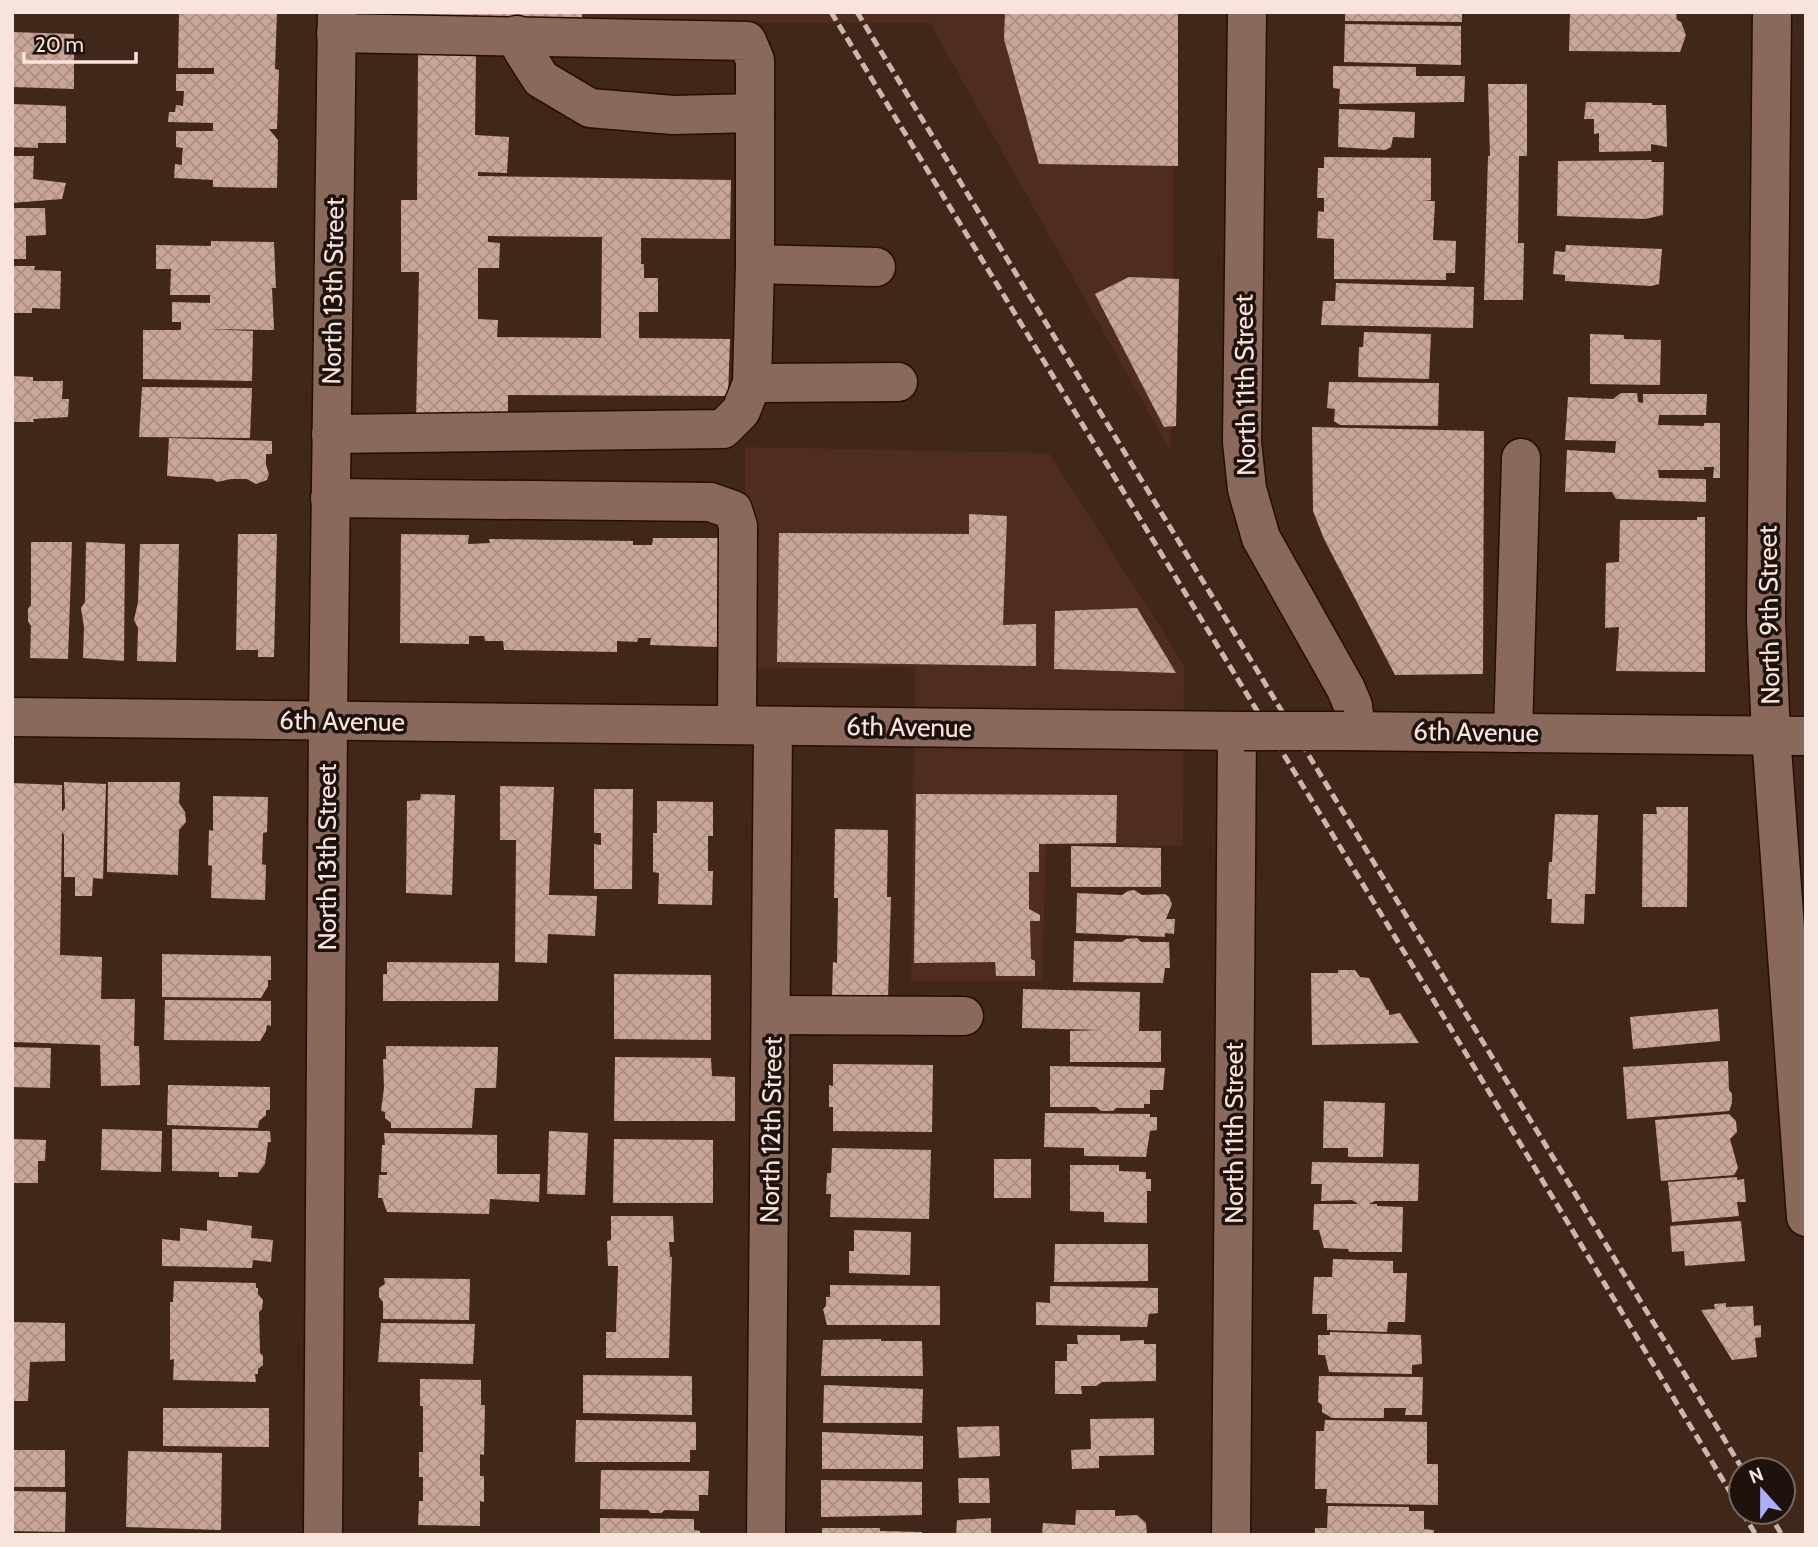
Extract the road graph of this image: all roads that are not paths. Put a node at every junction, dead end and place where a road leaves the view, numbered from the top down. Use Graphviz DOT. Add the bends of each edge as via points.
graph roads {
  1 [pos="1247,12"];
  2 [pos="1772,12"];
  3 [pos="337,23"];
  4 [pos="517,35"];
  5 [pos="755,113"];
  6 [pos="755,264"];
  7 [pos="876,267"];
  8 [pos="898,382"];
  9 [pos="752,383"];
  10 [pos="331,434"];
  11 [pos="1521,458"];
  12 [pos="330,498"];
  13 [pos="12,717"];
  14 [pos="328,721"];
  15 [pos="755,725"];
  16 [pos="1241,731"];
  17 [pos="1350,731"];
  18 [pos="1513,733"];
  19 [pos="1789,736"];
  20 [pos="772,1015"];
  21 [pos="964,1016"];
  22 [pos="1806,1217"];
  23 [pos="323,1535"];
  24 [pos="766,1535"];
  25 [pos="1231,1535"];
  1 -- 17 [label="street, North 11th Street" via="1242,442 1247,489 1261,538 1346,689 1353,706"];
  2 -- 19 [label="street, North 9th Street" via="1766,620"];
  3 -- 4 [label="street"];
  3 -- 10 [label="street, North 13th Street"];
  4 -- 5 [label="street" via="541,79 590,108 673,115"];
  4 -- 5 [label="street" via="747,41 755,60"];
  5 -- 6 [label="street"];
  6 -- 7 [label="street"];
  6 -- 9 [label="street"];
  8 -- 9 [label="street"];
  9 -- 10 [label="street" via="741,411 723,429"];
  10 -- 12 [label="street, North 13th Street"];
  11 -- 18 [label="street"];
  12 -- 14 [label="street, North 13th Street"];
  12 -- 15 [label="street, North 12th Street" via="710,502 733,510"];
  13 -- 14 [label="street, 6th Avenue"];
  14 -- 15 [label="street, 6th Avenue"];
  14 -- 23 [label="street, North 13th Street"];
  15 -- 16 [label="street, 6th Avenue"];
  15 -- 20 [label="street, North 12th Street"];
  16 -- 17 [label="street, 6th Avenue, bridge"];
  16 -- 25 [label="street, North 11th Street"];
  17 -- 18 [label="street, 6th Avenue"];
  18 -- 19 [label="street, 6th Avenue"];
  19 -- 22 [label="street, North 9th Street"];
  20 -- 21 [label="street"];
  20 -- 24 [label="street, North 12th Street"];
}
